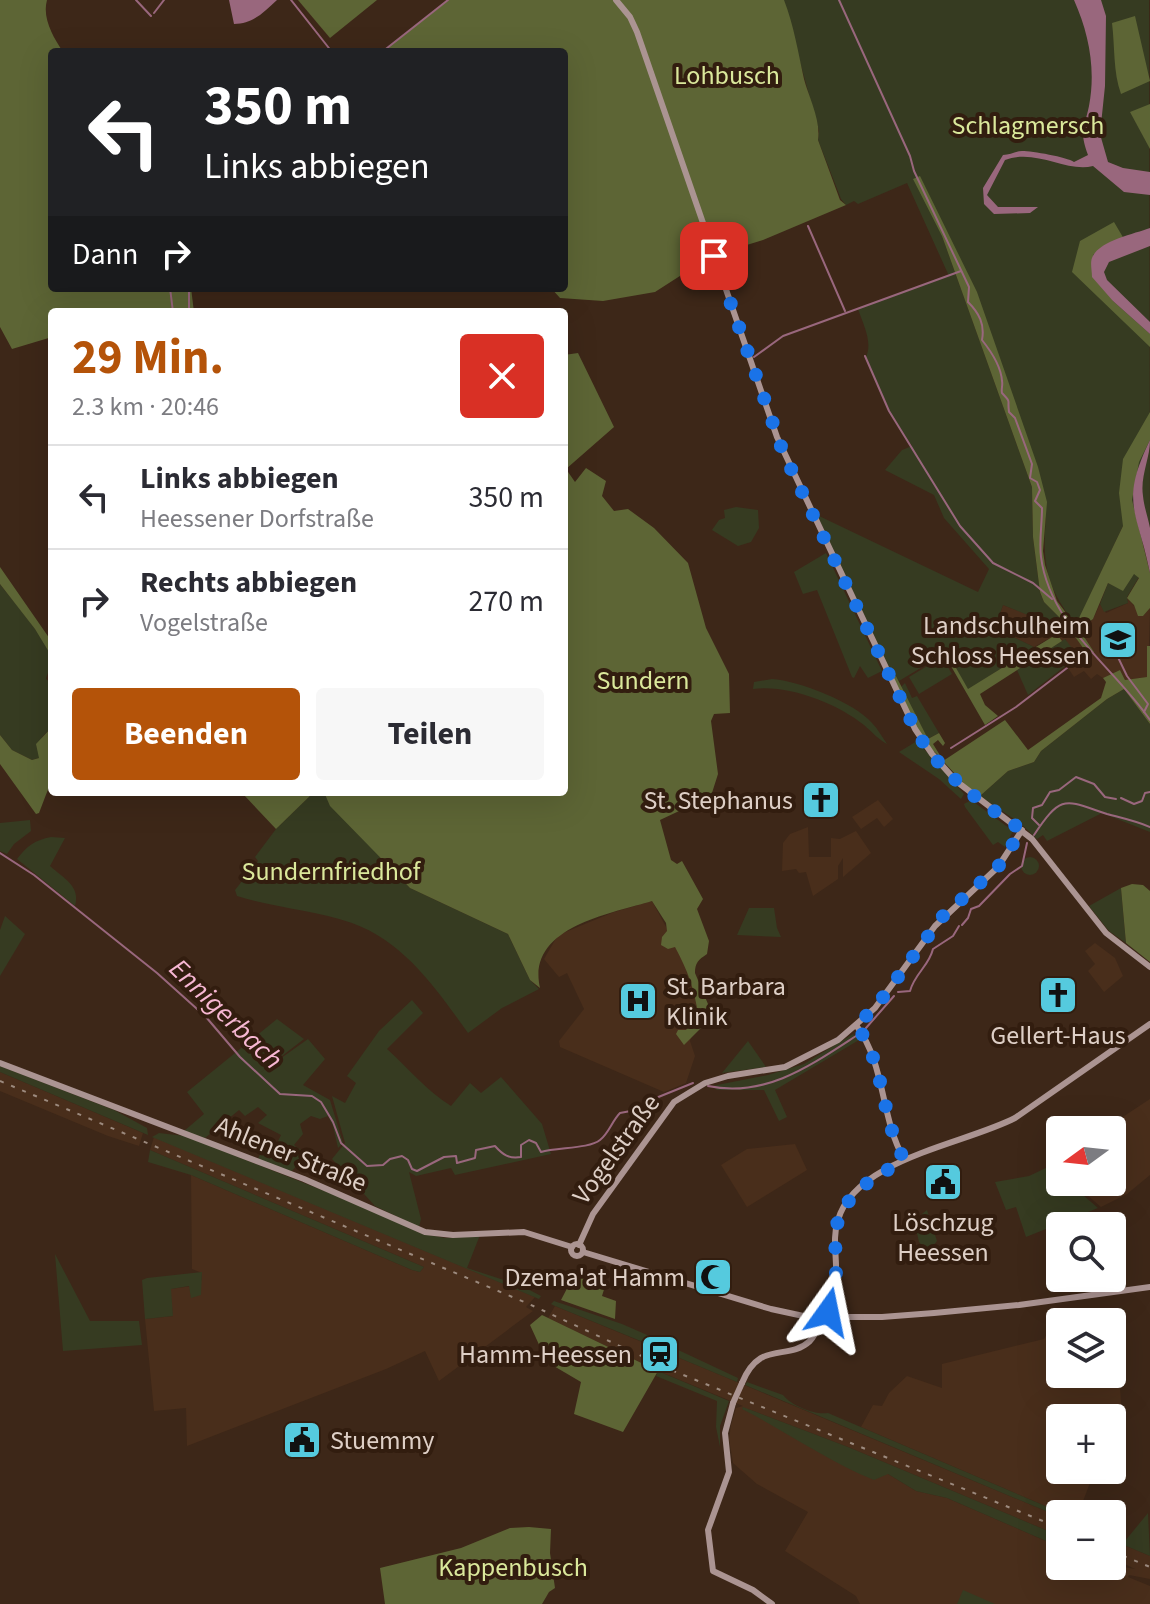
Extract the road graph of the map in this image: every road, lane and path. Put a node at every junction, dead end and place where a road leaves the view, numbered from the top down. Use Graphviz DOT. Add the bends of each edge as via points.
graph roads {
  1 [pos="616,0"];
  2 [pos="1022,830"];
  3 [pos="1150,967"];
  4 [pos="1150,1024"];
  5 [pos="856,1025"];
  6 [pos="0,1063"];
  7 [pos="904,1159"];
  8 [pos="578,1248"];
  9 [pos="1150,1287"];
  10 [pos="824,1318"];
  11 [pos="772,1604"];
  1 -- 2 [label="main road" via="637,32 777,437 905,710 918,736 956,781"];
  2 -- 3 [label="main road" via="1106,933"];
  2 -- 5 [label="main road, Vogelstraße" via="998,867 943,916 875,1008"];
  4 -- 7 [label="main road" via="1015,1118"];
  5 -- 7 [label="main road" via="875,1062"];
  5 -- 8 [label="main road, Vogelstraße" via="800,1061 716,1079 677,1099 593,1214"];
  6 -- 8 [label="main road, Ahlener Straße" via="304,1179 425,1232 524,1232"];
  7 -- 10 [label="main road" via="863,1187 841,1212 835,1230 835,1282"];
  8 -- 10 [label="main road, Ahlener Straße" via="786,1314"];
  9 -- 10 [label="main road, Ahlener Straße" via="1007,1307"];
  10 -- 11 [label="main road, bridge" via="807,1343 758,1359 747,1370 725,1433 729,1472 708,1533 713,1571"];
}
